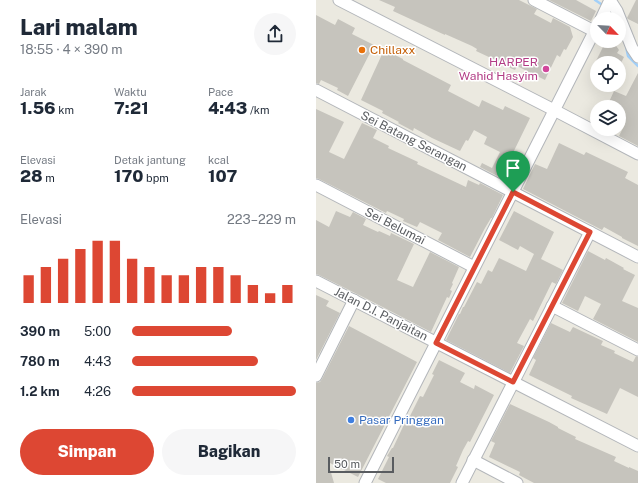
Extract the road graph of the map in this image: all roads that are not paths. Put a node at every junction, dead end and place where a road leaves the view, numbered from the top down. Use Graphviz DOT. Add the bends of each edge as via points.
graph roads {
  1 [pos="339,0"];
  2 [pos="534,0"];
  3 [pos="607,6"];
  4 [pos="590,26"];
  5 [pos="590,41"];
  6 [pos="638,57"];
  7 [pos="316,90"];
  8 [pos="554,110"];
  9 [pos="638,154"];
  10 [pos="316,185"];
  11 [pos="513,192"];
  12 [pos="590,232"];
  13 [pos="638,257"];
  14 [pos="474,267"];
  15 [pos="316,281"];
  16 [pos="354,300"];
  17 [pos="552,306"];
  18 [pos="436,343"];
  19 [pos="638,350"];
  20 [pos="316,376"];
  21 [pos="513,382"];
  22 [pos="638,446"];
  23 [pos="473,460"];
  24 [pos="365,483"];
  25 [pos="462,483"];
  26 [pos="517,483"];
  1 -- 8 [label="street"];
  2 -- 4 [label="street"];
  3 -- 6 [label="street" via="617,11"];
  5 -- 8 [label="street"];
  7 -- 11 [label="street, Sei Batang Serangan"];
  8 -- 9 [label="street"];
  8 -- 11 [label="street"];
  10 -- 14 [label="street, Sei Belumai"];
  11 -- 12 [label="street, Sei Batang Serangan"];
  11 -- 14 [label="street"];
  12 -- 13 [label="street, Sei Batang Serangan"];
  12 -- 17 [label="street"];
  14 -- 18 [label="street"];
  15 -- 16 [label="street, Jalan D.I. Panjaitan"];
  16 -- 18 [label="street, Jalan D.I. Panjaitan"];
  16 -- 20 [label="street"];
  17 -- 19 [label="street"];
  17 -- 21 [label="street"];
  18 -- 21 [label="street, Jalan D.I. Panjaitan"];
  18 -- 24 [label="street"];
  21 -- 22 [label="street, Jalan D.I. Panjaitan"];
  21 -- 23 [label="street"];
  23 -- 25 [label="street"];
  23 -- 26 [label="street"];
}
